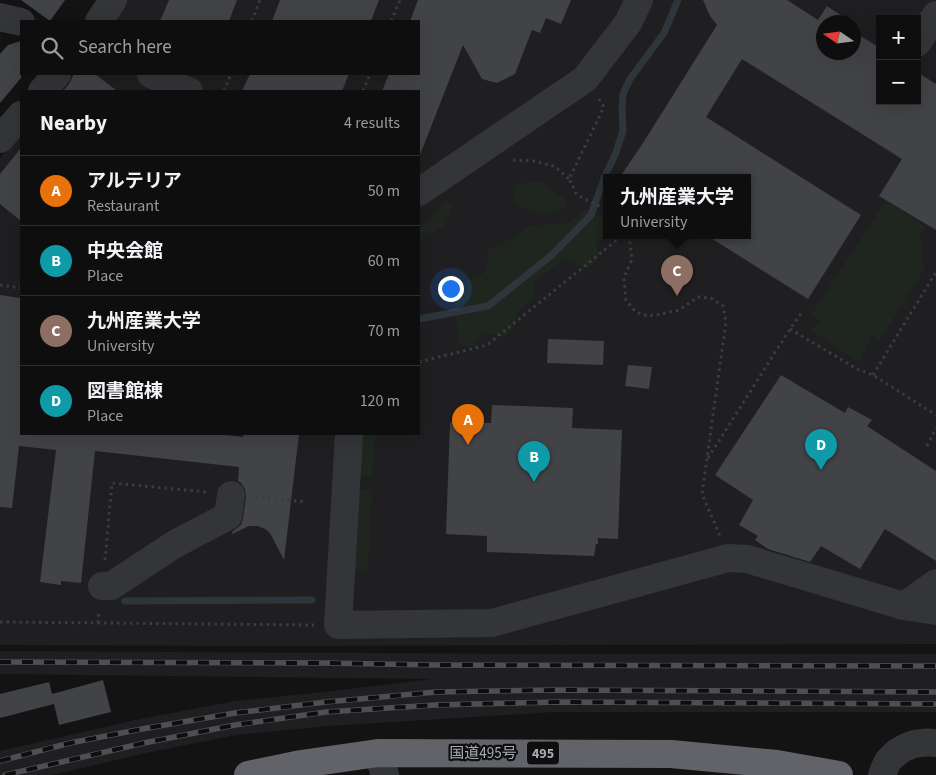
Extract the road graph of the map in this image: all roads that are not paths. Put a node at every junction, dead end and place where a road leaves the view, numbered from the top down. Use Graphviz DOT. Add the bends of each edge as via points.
graph roads {
  1 [pos="113,0"];
  2 [pos="639,0"];
  3 [pos="936,15"];
  4 [pos="0,17"];
  5 [pos="99,20"];
  6 [pos="20,22"];
  7 [pos="921,37"];
  8 [pos="921,46"];
  9 [pos="936,55"];
  10 [pos="56,75"];
  11 [pos="153,75"];
  12 [pos="43,90"];
  13 [pos="186,90"];
  14 [pos="20,116"];
  15 [pos="0,140"];
  16 [pos="420,191"];
  17 [pos="349,435"];
  18 [pos="231,495"];
  19 [pos="936,583"];
  20 [pos="102,586"];
  21 [pos="904,606"];
  22 [pos="936,611"];
  23 [pos="936,743"];
  24 [pos="381,764"];
  25 [pos="248,775"];
  26 [pos="839,775"];
  27 [pos="882,775"];
  1 -- 5 [label="street"];
  2 -- 16 [label="street" via="628,23 585,79"];
  3 -- 7 [label="street"];
  4 -- 6 [label="street"];
  8 -- 9 [label="street"];
  10 -- 12 [label="street"];
  11 -- 13 [label="street"];
  14 -- 15 [label="street"];
  17 -- 21 [label="street" via="338,625 492,623 728,558 747,559"];
  18 -- 20 [label="street" via="228,516 176,544 112,586"];
  19 -- 21 [label="street"];
  21 -- 22 [label="street"];
  23 -- 27 [label="street" via="905,746 888,761"];
  24 -- 25 [label="highway, 国道495号 / 495" via="301,764"];
  24 -- 26 [label="highway, 国道495号 / 495" via="671,754 776,764"];
}
